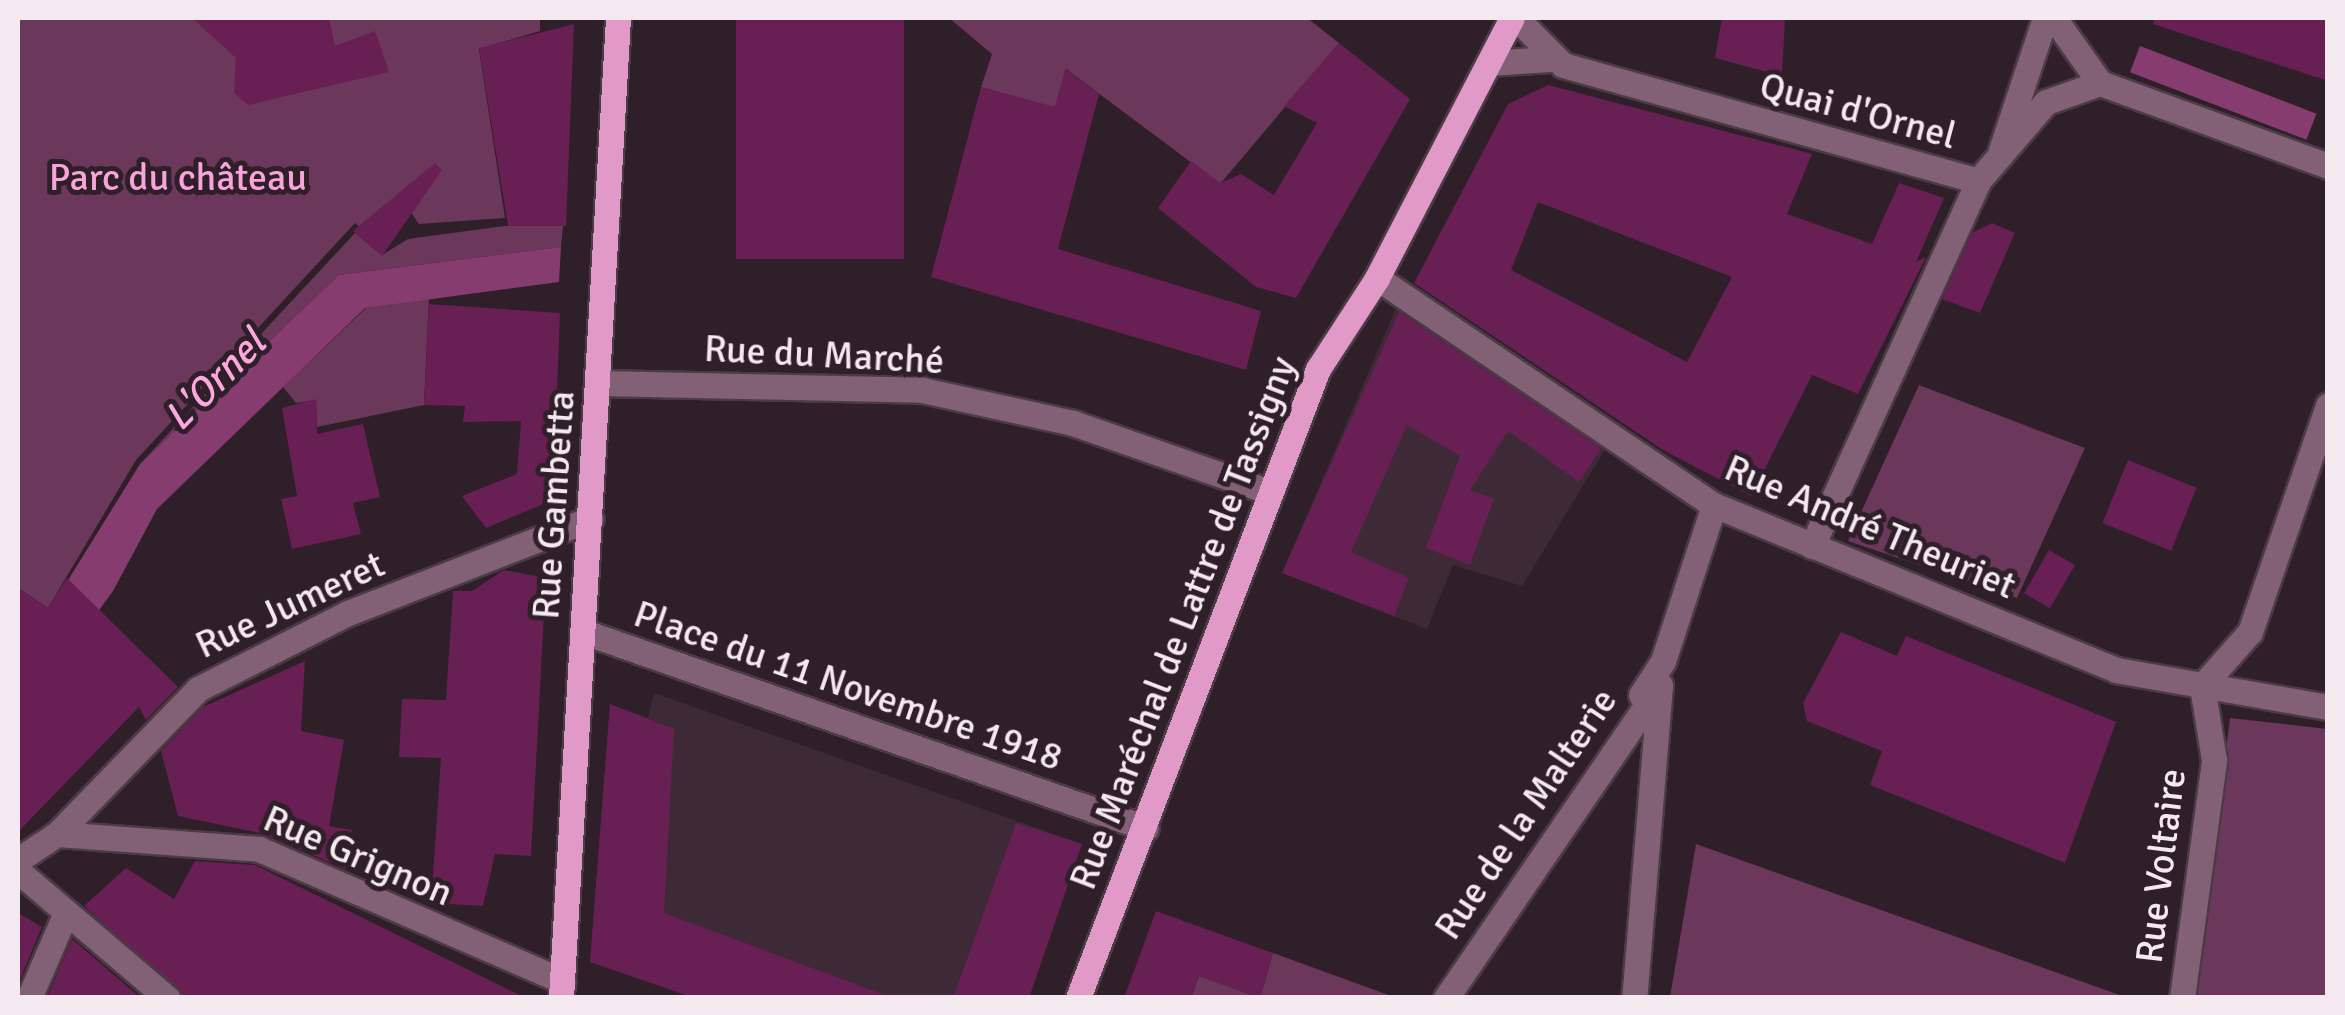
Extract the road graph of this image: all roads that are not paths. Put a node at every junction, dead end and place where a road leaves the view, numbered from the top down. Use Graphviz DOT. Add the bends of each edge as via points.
graph roads {
  1 [pos="618,18"];
  2 [pos="1514,18"];
  3 [pos="2045,18"];
  4 [pos="2054,18"];
  5 [pos="1556,62"];
  6 [pos="1489,63"];
  7 [pos="2100,84"];
  8 [pos="2000,154"];
  9 [pos="2328,166"];
  10 [pos="1978,181"];
  11 [pos="1387,285"];
  12 [pos="600,382"];
  13 [pos="2328,404"];
  14 [pos="1270,492"];
  15 [pos="1714,505"];
  16 [pos="590,519"];
  17 [pos="1812,546"];
  18 [pos="584,632"];
  19 [pos="2202,686"];
  20 [pos="2328,707"];
  21 [pos="1146,828"];
  22 [pos="58,834"];
  23 [pos="18,860"];
  24 [pos="18,871"];
  25 [pos="65,915"];
  26 [pos="561,989"];
  27 [pos="29,998"];
  28 [pos="167,998"];
  29 [pos="1078,998"];
  30 [pos="1444,998"];
  31 [pos="1634,998"];
  32 [pos="2182,998"];
  1 -- 12 [label="main road, Rue Gambetta"];
  2 -- 5 [label="street"];
  2 -- 6 [label="main road, Rue Maréchal de Lattre de Tassigny"];
  3 -- 8 [label="street"];
  4 -- 7 [label="street"];
  5 -- 6 [label="street"];
  5 -- 10 [label="street, Quai d'Ornel"];
  6 -- 11 [label="main road, Rue Maréchal de Lattre de Tassigny"];
  7 -- 8 [label="street, Quai d'Ornel" via="2046,102"];
  7 -- 9 [label="street"];
  8 -- 10 [label="street, Quai d'Ornel"];
  10 -- 17 [label="street"];
  11 -- 14 [label="main road, Rue Maréchal de Lattre de Tassigny" via="1318,368"];
  11 -- 15 [label="street, Rue André Theuriet"];
  12 -- 14 [label="street, Rue du Marché" via="922,390 1073,424"];
  12 -- 16 [label="main road, Rue Gambetta"];
  13 -- 19 [label="street" via="2250,632"];
  14 -- 21 [label="main road, Rue Maréchal de Lattre de Tassigny"];
  15 -- 17 [label="street, Rue André Theuriet"];
  15 -- 30 [label="street, Rue de la Malterie" via="1664,661"];
  16 -- 18 [label="main road, Rue Gambetta"];
  16 -- 22 [label="street, Rue Jumeret" via="348,613 198,689"];
  17 -- 19 [label="street, Rue André Theuriet" via="2116,670"];
  18 -- 21 [label="street, Place du 11 Novembre 1918"];
  18 -- 26 [label="main road, Rue Gambetta"];
  19 -- 20 [label="street, Rue André Theuriet"];
  19 -- 32 [label="street, Rue Voltaire" via="2214,760"];
  21 -- 29 [label="main road, Rue Maréchal de Lattre de Tassigny"];
  22 -- 23 [label="street, Rue Jumeret"];
  22 -- 26 [label="street, Rue Grignon" via="259,849"];
  24 -- 25 [label="street"];
  25 -- 27 [label="street"];
  25 -- 28 [label="street"];
  30 -- 31 [label="street, Rue de la Malterie" via="1660,685"];
}
